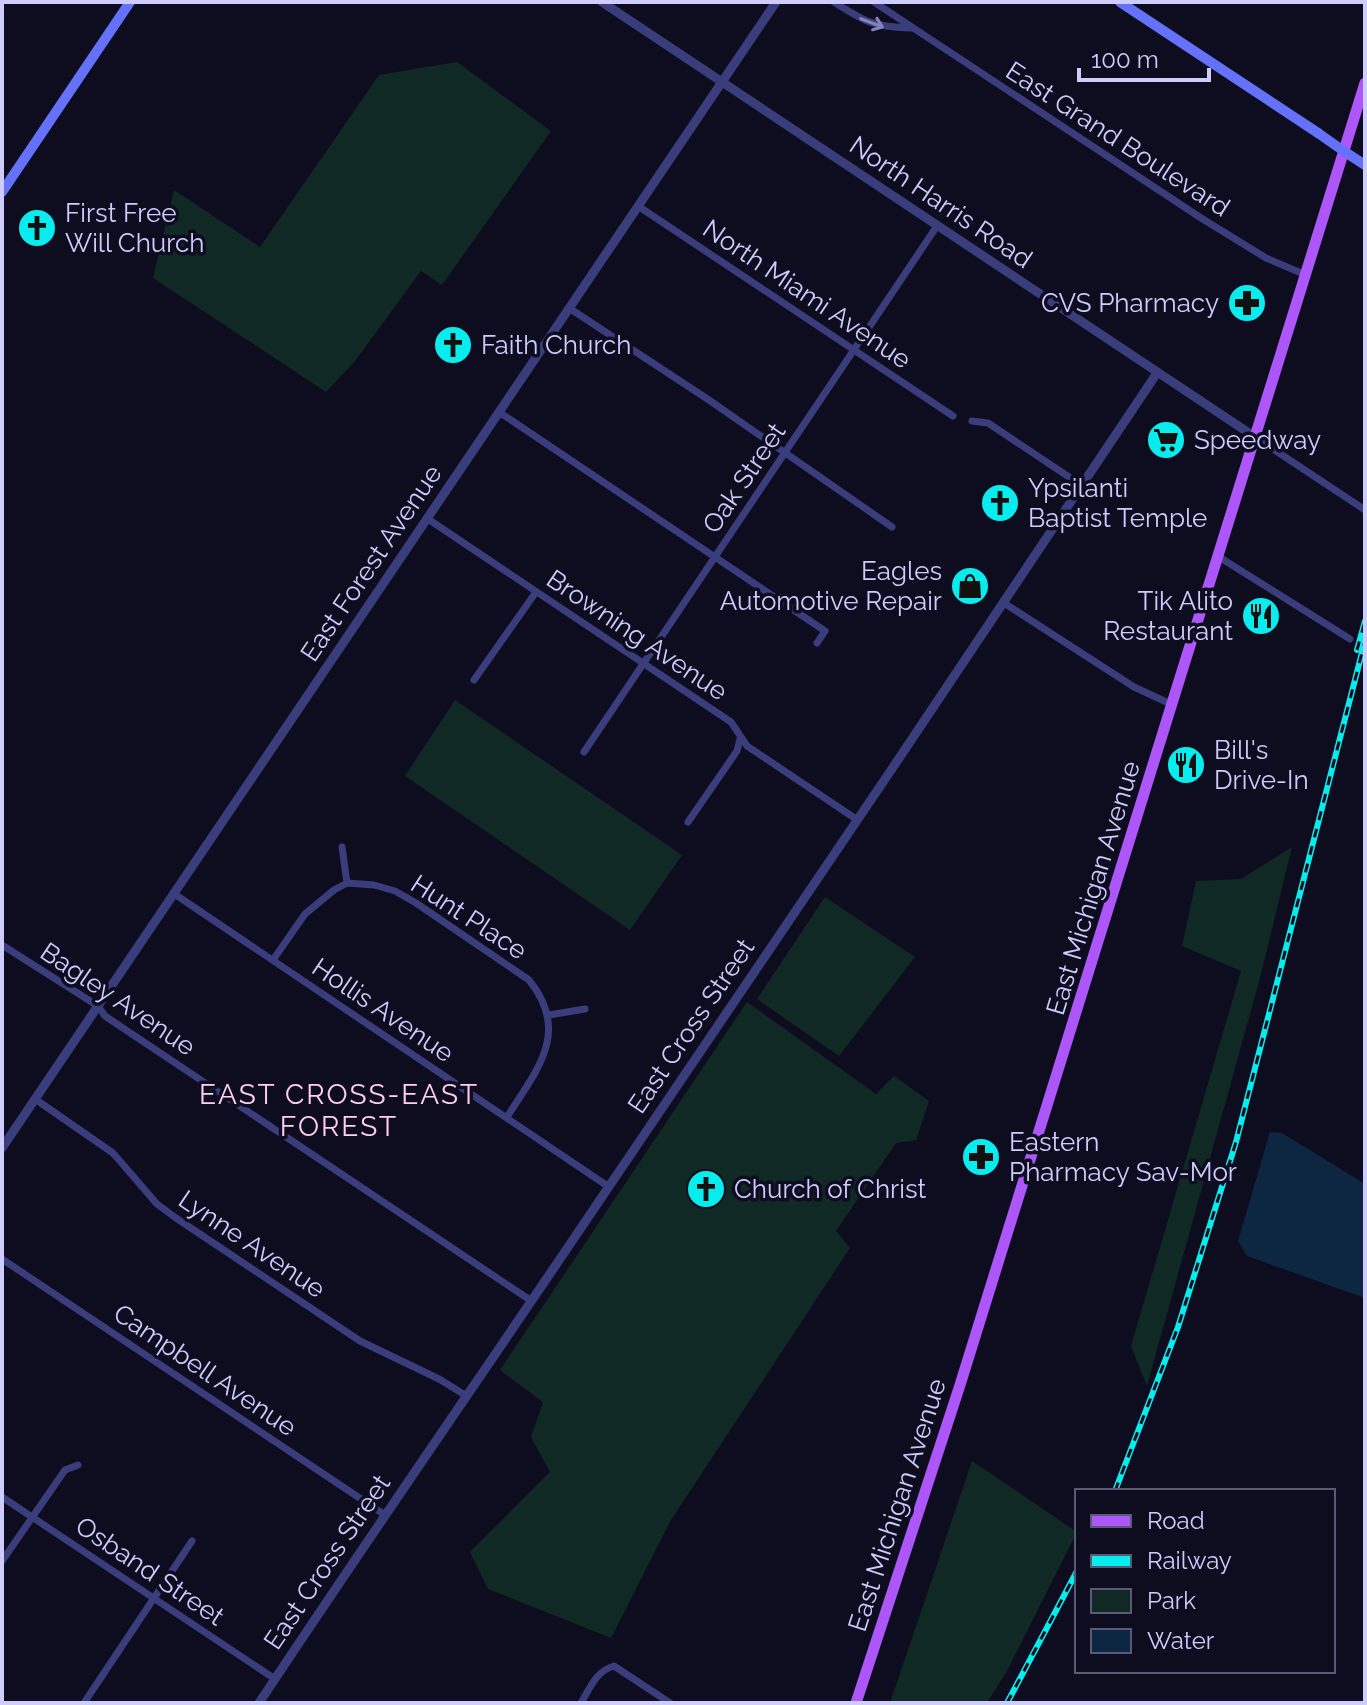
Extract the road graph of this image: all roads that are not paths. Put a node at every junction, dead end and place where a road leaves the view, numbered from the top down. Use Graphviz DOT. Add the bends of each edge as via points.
graph roads {
  1 [pos="130,2"];
  2 [pos="602,2"];
  3 [pos="776,2"];
  4 [pos="834,2"];
  5 [pos="874,2"];
  6 [pos="1120,2"];
  7 [pos="913,28"];
  8 [pos="722,82"];
  9 [pos="1365,83"];
  10 [pos="1365,165"];
  11 [pos="2,192"];
  12 [pos="638,206"];
  13 [pos="937,226"];
  14 [pos="1306,275"];
  15 [pos="569,308"];
  16 [pos="855,350"];
  17 [pos="1157,373"];
  18 [pos="499,412"];
  19 [pos="953,416"];
  20 [pos="972,421"];
  21 [pos="1255,437"];
  22 [pos="786,453"];
  23 [pos="1081,485"];
  24 [pos="1365,510"];
  25 [pos="428,519"];
  26 [pos="892,527"];
  27 [pos="715,557"];
  28 [pos="1219,557"];
  29 [pos="536,592"];
  30 [pos="1004,603"];
  31 [pos="830,624"];
  32 [pos="825,631"];
  33 [pos="1350,639"];
  34 [pos="817,643"];
  35 [pos="644,663"];
  36 [pos="474,680"];
  37 [pos="1173,705"];
  38 [pos="740,739"];
  39 [pos="584,752"];
  40 [pos="856,819"];
  41 [pos="688,822"];
  42 [pos="342,847"];
  43 [pos="347,883"];
  44 [pos="173,893"];
  45 [pos="2,945"];
  46 [pos="273,960"];
  47 [pos="98,1006"];
  48 [pos="585,1009"];
  49 [pos="549,1015"];
  50 [pos="35,1099"];
  51 [pos="507,1117"];
  52 [pos="2,1148"];
  53 [pos="609,1187"];
  54 [pos="2,1259"];
  55 [pos="530,1300"];
  56 [pos="465,1395"];
  57 [pos="78,1465"];
  58 [pos="2,1497"];
  59 [pos="385,1515"];
  60 [pos="32,1517"];
  61 [pos="192,1541"];
  62 [pos="2,1561"];
  63 [pos="154,1598"];
  64 [pos="275,1679"];
  65 [pos="84,1703"];
  66 [pos="259,1703"];
  67 [pos="581,1703"];
  68 [pos="670,1703"];
  69 [pos="856,1703"];
  1 -- 11 [label="main road"];
  2 -- 8 [label="street, North Harris Road"];
  3 -- 8 [label="street, East Forest Avenue"];
  4 -- 7 [label="street, East Grand Boulevard, one-way" via="883,28"];
  5 -- 7 [label="street, East Grand Boulevard"];
  6 -- 10 [label="main road, bridge"];
  7 -- 14 [label="street, East Grand Boulevard" via="1226,234"];
  8 -- 12 [label="street, East Forest Avenue"];
  8 -- 13 [label="street, North Harris Road"];
  9 -- 14 [label="main road, East Michigan Avenue"];
  12 -- 15 [label="street, East Forest Avenue"];
  12 -- 16 [label="street, North Miami Avenue"];
  13 -- 16 [label="street, Oak Street"];
  13 -- 17 [label="street, North Harris Road"];
  14 -- 21 [label="main road, East Michigan Avenue"];
  15 -- 18 [label="street, East Forest Avenue"];
  15 -- 22 [label="street"];
  16 -- 19 [label="street, North Miami Avenue"];
  16 -- 22 [label="street, Oak Street"];
  17 -- 21 [label="street, North Harris Road"];
  17 -- 23 [label="street, East Cross Street"];
  18 -- 25 [label="street, East Forest Avenue"];
  18 -- 27 [label="street"];
  20 -- 23 [label="street" via="988,423"];
  21 -- 24 [label="street"];
  21 -- 28 [label="main road, East Michigan Avenue"];
  22 -- 26 [label="street"];
  22 -- 27 [label="street, Oak Street"];
  23 -- 30 [label="street, East Cross Street"];
  25 -- 29 [label="street, Browning Avenue"];
  25 -- 44 [label="street, East Forest Avenue"];
  27 -- 32 [label="street"];
  27 -- 35 [label="street, Oak Street"];
  28 -- 33 [label="street"];
  28 -- 37 [label="main road, East Michigan Avenue"];
  29 -- 35 [label="street, Browning Avenue"];
  29 -- 36 [label="street"];
  30 -- 37 [label="street" via="1134,687"];
  30 -- 40 [label="street, East Cross Street"];
  31 -- 32 [label="street"];
  32 -- 34 [label="street"];
  35 -- 38 [label="street, Browning Avenue" via="731,722"];
  35 -- 39 [label="street, Oak Street"];
  37 -- 69 [label="main road, East Michigan Avenue"];
  38 -- 40 [label="street, Browning Avenue"];
  38 -- 41 [label="street"];
  40 -- 53 [label="street, East Cross Street"];
  42 -- 43 [label="street"];
  43 -- 46 [label="street" via="305,914"];
  43 -- 49 [label="street, Hunt Place" via="395,891 416,903 529,980"];
  44 -- 46 [label="street, Hollis Avenue"];
  44 -- 47 [label="street, East Forest Avenue"];
  45 -- 47 [label="street, Bagley Avenue"];
  46 -- 51 [label="street, Hollis Avenue"];
  47 -- 50 [label="street, East Forest Avenue"];
  47 -- 55 [label="street, Bagley Avenue" via="105,1016"];
  48 -- 49 [label="street"];
  49 -- 51 [label="street" via="543,1058"];
  50 -- 52 [label="street, East Forest Avenue"];
  50 -- 56 [label="street, Lynne Avenue" via="113,1153 176,1218 360,1341"];
  51 -- 53 [label="street, Hollis Avenue"];
  53 -- 55 [label="street, East Cross Street"];
  54 -- 59 [label="street, Campbell Avenue"];
  55 -- 56 [label="street, East Cross Street"];
  56 -- 59 [label="street, East Cross Street"];
  57 -- 60 [label="street" via="65,1470"];
  58 -- 60 [label="street, Osband Street"];
  59 -- 64 [label="street, East Cross Street"];
  60 -- 62 [label="street"];
  60 -- 63 [label="street, Osband Street"];
  61 -- 63 [label="street"];
  63 -- 64 [label="street, Osband Street"];
  63 -- 65 [label="street"];
  64 -- 66 [label="street, East Cross Street"];
  67 -- 68 [label="street" via="597,1675 614,1666"];
}
